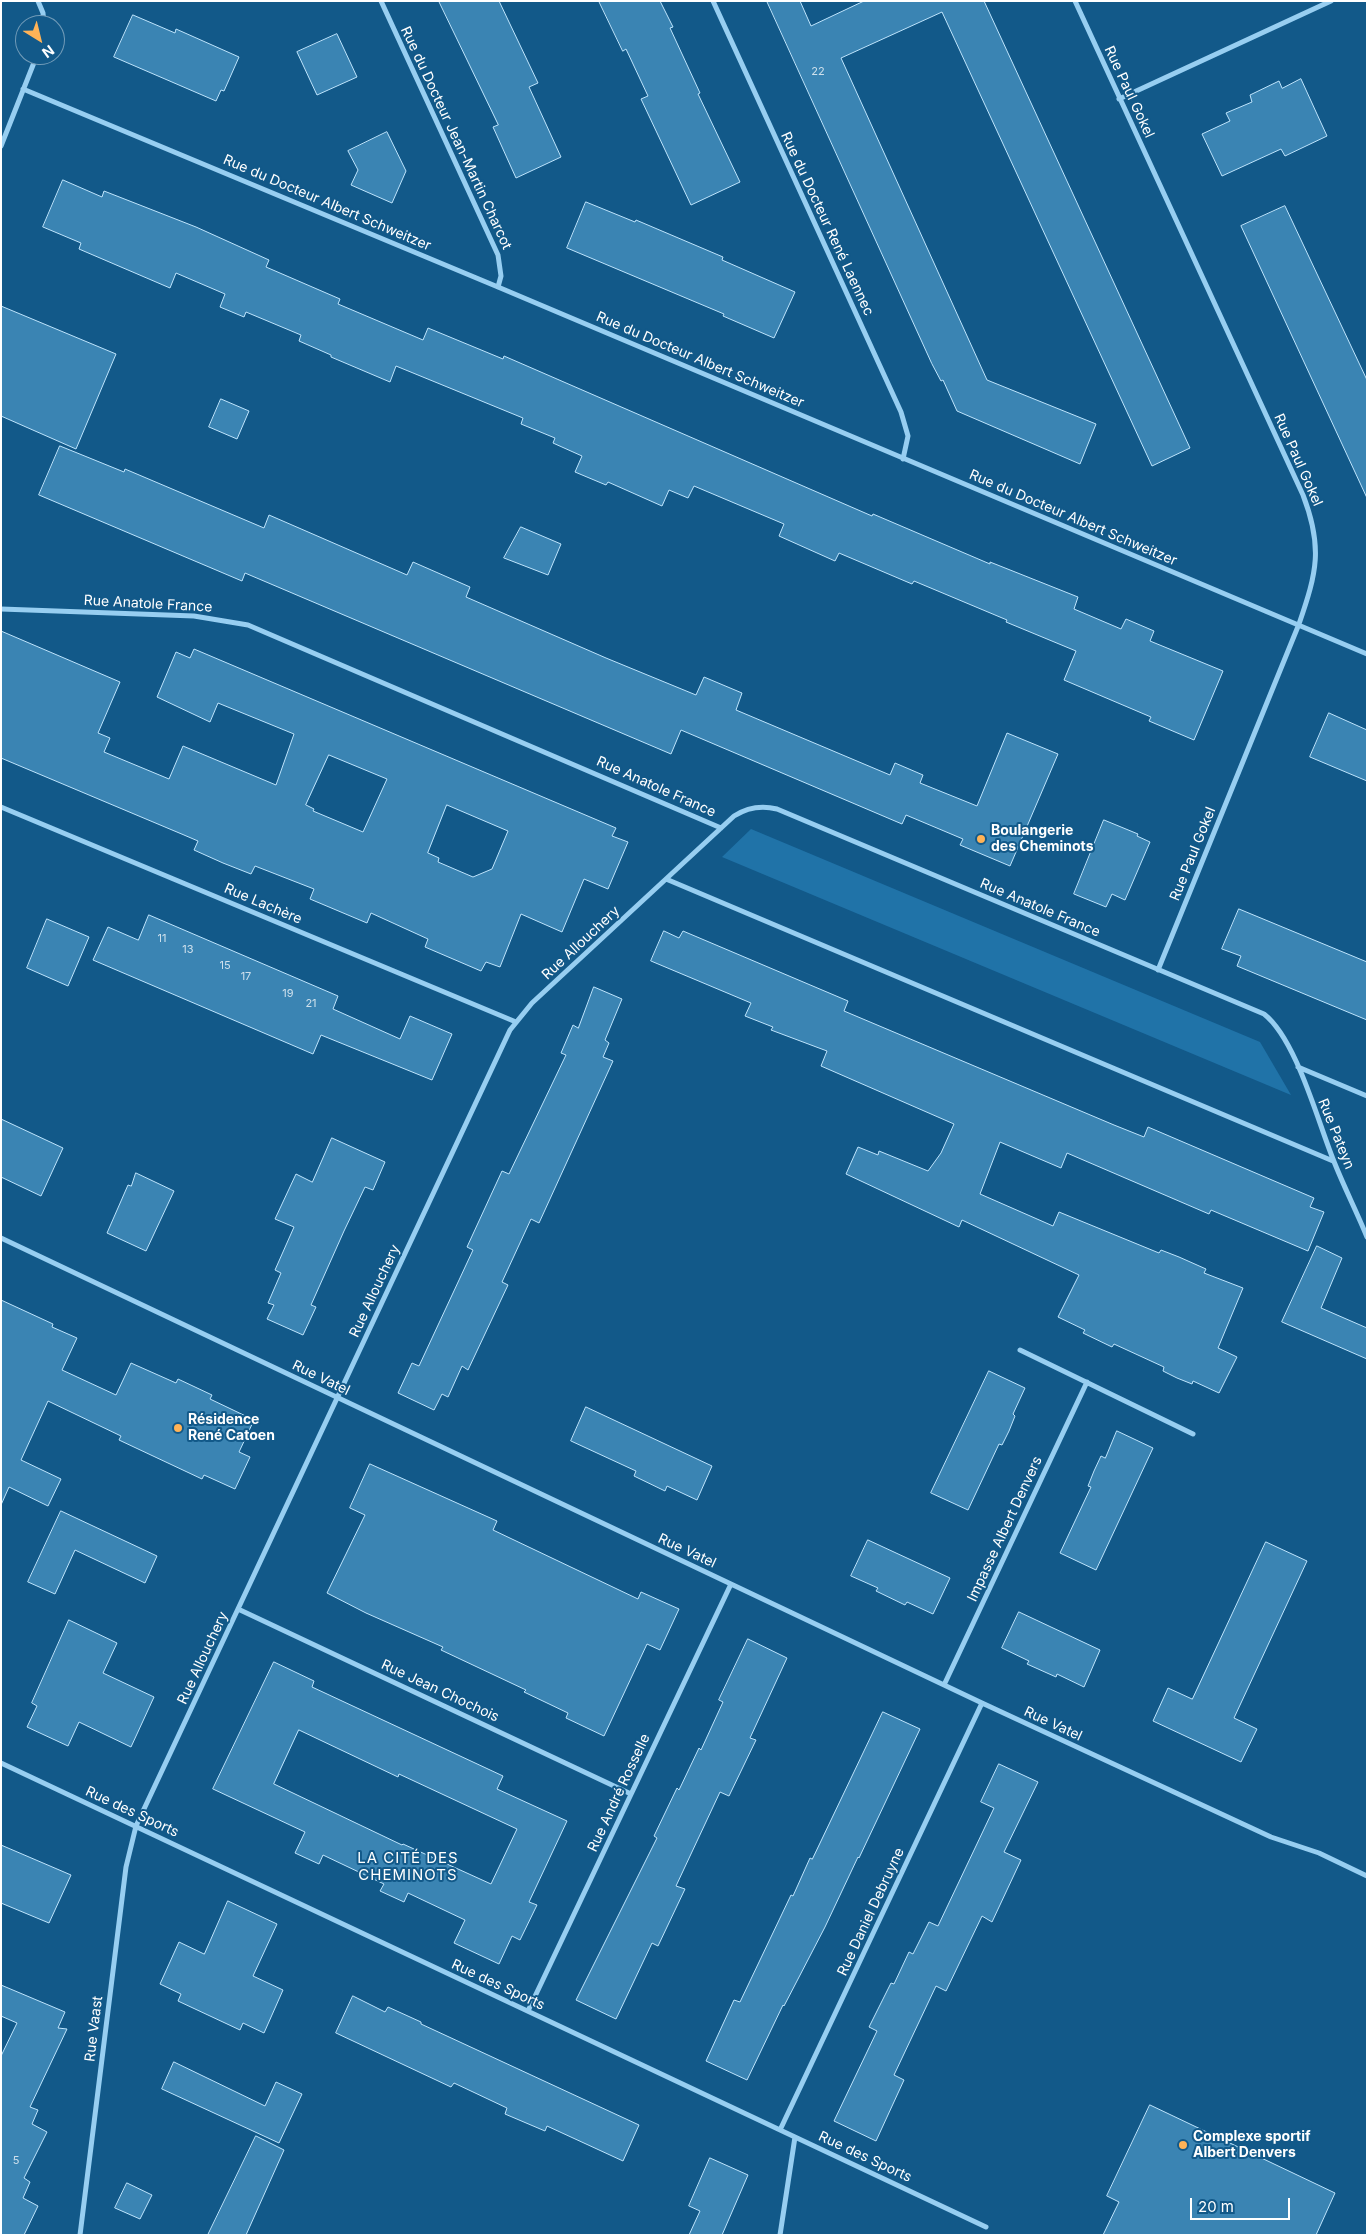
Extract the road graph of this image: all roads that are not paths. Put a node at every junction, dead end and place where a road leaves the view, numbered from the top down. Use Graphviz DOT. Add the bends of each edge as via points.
graph roads {
  1 [pos="38,1"];
  2 [pos="381,1"];
  3 [pos="713,1"];
  4 [pos="1074,1"];
  5 [pos="1330,1"];
  6 [pos="43,15"];
  7 [pos="32,65"];
  8 [pos="23,89"];
  9 [pos="1120,98"];
  10 [pos="1,146"];
  11 [pos="498,287"];
  12 [pos="903,459"];
  13 [pos="1,609"];
  14 [pos="1299,624"];
  15 [pos="1367,654"];
  16 [pos="1,807"];
  17 [pos="721,828"];
  18 [pos="666,879"];
  19 [pos="1158,970"];
  20 [pos="516,1022"];
  21 [pos="1298,1066"];
  22 [pos="1367,1096"];
  23 [pos="1334,1161"];
  24 [pos="1367,1236"];
  25 [pos="1,1238"];
  26 [pos="1020,1350"];
  27 [pos="1087,1382"];
  28 [pos="337,1398"];
  29 [pos="1193,1434"];
  30 [pos="731,1584"];
  31 [pos="238,1609"];
  32 [pos="944,1685"];
  33 [pos="982,1703"];
  34 [pos="1,1763"];
  35 [pos="631,1794"];
  36 [pos="136,1826"];
  37 [pos="1367,1876"];
  38 [pos="528,2012"];
  39 [pos="780,2130"];
  40 [pos="796,2137"];
  41 [pos="986,2227"];
  42 [pos="80,2235"];
  43 [pos="780,2235"];
  1 -- 6 [label="street"];
  2 -- 11 [label="street, Rue du Docteur Jean-Martin Charcot" via="498,255 501,276"];
  3 -- 12 [label="street, Rue du Docteur René Laennec" via="901,412 908,436"];
  4 -- 9 [label="street, Rue Paul Gokel"];
  5 -- 9 [label="street"];
  7 -- 8 [label="street"];
  8 -- 10 [label="street"];
  8 -- 11 [label="street, Rue du Docteur Albert Schweitzer"];
  9 -- 14 [label="street, Rue Paul Gokel" via="1308,509 1316,543 1316,561"];
  11 -- 12 [label="street, Rue du Docteur Albert Schweitzer"];
  12 -- 14 [label="street, Rue du Docteur Albert Schweitzer"];
  13 -- 17 [label="street, Rue Anatole France" via="194,616 248,624"];
  14 -- 15 [label="street, Rue du Docteur Albert Schweitzer"];
  14 -- 19 [label="street, Rue Paul Gokel"];
  16 -- 20 [label="street, Rue Lachère"];
  17 -- 18 [label="street, Rue Allouchery"];
  17 -- 19 [label="street, Rue Anatole France" via="741,812 758,807 777,809"];
  18 -- 20 [label="street, Rue Allouchery" via="532,1003"];
  18 -- 23 [label="street"];
  19 -- 21 [label="street, Rue Anatole France" via="1264,1014 1278,1025"];
  20 -- 28 [label="street, Rue Allouchery" via="504,1041"];
  21 -- 22 [label="street"];
  21 -- 23 [label="street, Rue Pateyn"];
  23 -- 24 [label="street, Rue Pateyn"];
  25 -- 28 [label="street, Rue Vatel"];
  26 -- 27 [label="street"];
  27 -- 29 [label="street"];
  27 -- 32 [label="street, Impasse Albert Denvers"];
  28 -- 30 [label="street, Rue Vatel"];
  28 -- 31 [label="street, Rue Allouchery"];
  30 -- 32 [label="street, Rue Vatel"];
  30 -- 35 [label="street, Rue André Rosselle"];
  31 -- 35 [label="street, Rue Jean Chochois"];
  31 -- 36 [label="street, Rue Allouchery"];
  32 -- 33 [label="street, Rue Vatel"];
  33 -- 37 [label="street, Rue Vatel" via="1271,1837 1312,1850"];
  33 -- 39 [label="street, Rue Daniel Debruyne"];
  34 -- 36 [label="street, Rue des Sports"];
  35 -- 38 [label="street, Rue André Rosselle"];
  36 -- 38 [label="street, Rue des Sports"];
  36 -- 42 [label="street, Rue Vaast" via="124,1875"];
  38 -- 39 [label="street, Rue des Sports"];
  39 -- 40 [label="street, Rue des Sports"];
  40 -- 41 [label="street, Rue des Sports"];
  40 -- 43 [label="street"];
}
